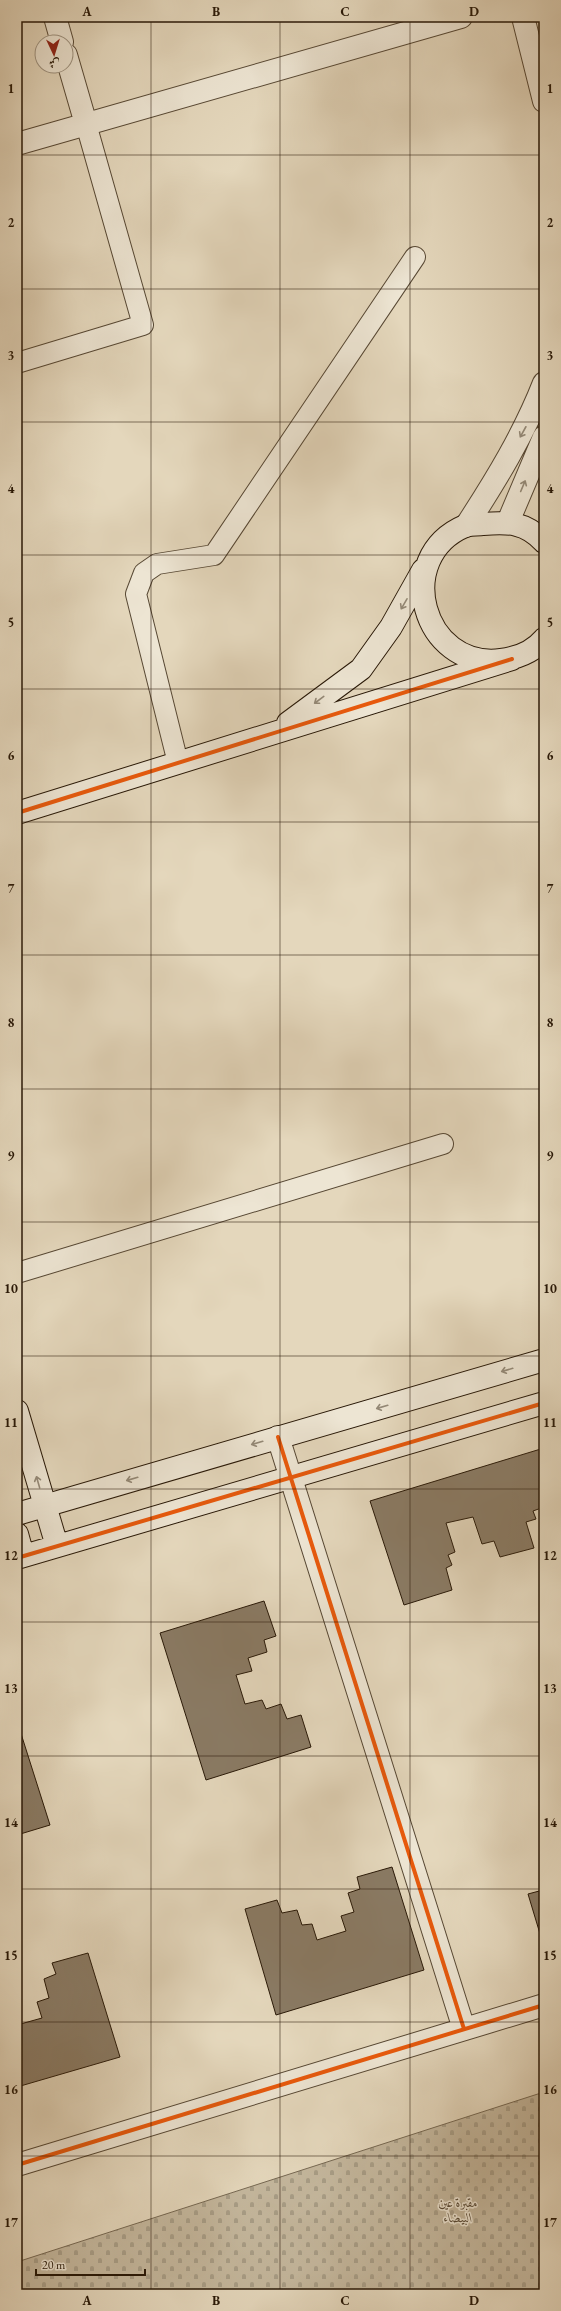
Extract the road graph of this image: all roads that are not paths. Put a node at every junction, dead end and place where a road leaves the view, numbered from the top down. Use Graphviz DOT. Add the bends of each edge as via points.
graph roads {
  1 [pos="55,17"];
  2 [pos="461,17"];
  3 [pos="523,17"];
  4 [pos="60,34"];
  5 [pos="71,74"];
  6 [pos="544,101"];
  7 [pos="86,124"];
  8 [pos="17,144"];
  9 [pos="415,258"];
  10 [pos="17,363"];
  11 [pos="544,383"];
  12 [pos="544,437"];
  13 [pos="508,522"];
  14 [pos="466,526"];
  15 [pos="539,531"];
  16 [pos="430,558"];
  17 [pos="543,642"];
  18 [pos="512,659"];
  19 [pos="274,734"];
  20 [pos="178,763"];
  21 [pos="17,813"];
  22 [pos="443,1144"];
  23 [pos="17,1274"];
  24 [pos="544,1360"];
  25 [pos="544,1403"];
  26 [pos="17,1411"];
  27 [pos="278,1437"];
  28 [pos="290,1477"];
  29 [pos="45,1505"];
  30 [pos="17,1514"];
  31 [pos="17,1534"];
  32 [pos="57,1546"];
  33 [pos="20,1557"];
  34 [pos="544,2005"];
  35 [pos="464,2029"];
  36 [pos="17,2165"];
  1 -- 4 [label="street"];
  2 -- 7 [label="street"];
  3 -- 6 [label="street"];
  5 -- 7 [label="street"];
  7 -- 8 [label="street"];
  7 -- 10 [label="lane" via="143,325"];
  9 -- 20 [label="lane" via="214,555 157,564 144,573 136,594"];
  11 -- 14 [label="street, one-way" via="530,418 500,473"];
  13 -- 12 [label="street, one-way"];
  13 -- 14 [label="street"];
  13 -- 15 [label="street"];
  14 -- 16 [label="street" via="445,539"];
  16 -- 18 [label="street" via="423,580 424,604 432,626 446,644 466,656 489,661"];
  16 -- 19 [label="street, one-way" via="391,627 361,669"];
  17 -- 18 [label="street" via="529,652"];
  18 -- 19 [label="street"];
  19 -- 20 [label="street"];
  20 -- 21 [label="street"];
  22 -- 23 [label="lane"];
  24 -- 27 [label="street, one-way"];
  25 -- 28 [label="street"];
  29 -- 26 [label="street, one-way"];
  27 -- 28 [label="street"];
  27 -- 29 [label="street, one-way"];
  28 -- 32 [label="street"];
  28 -- 35 [label="street"];
  29 -- 30 [label="street"];
  29 -- 32 [label="street"];
  31 -- 33 [label="street"];
  32 -- 33 [label="street"];
  34 -- 35 [label="street"];
  35 -- 36 [label="street"];
}
